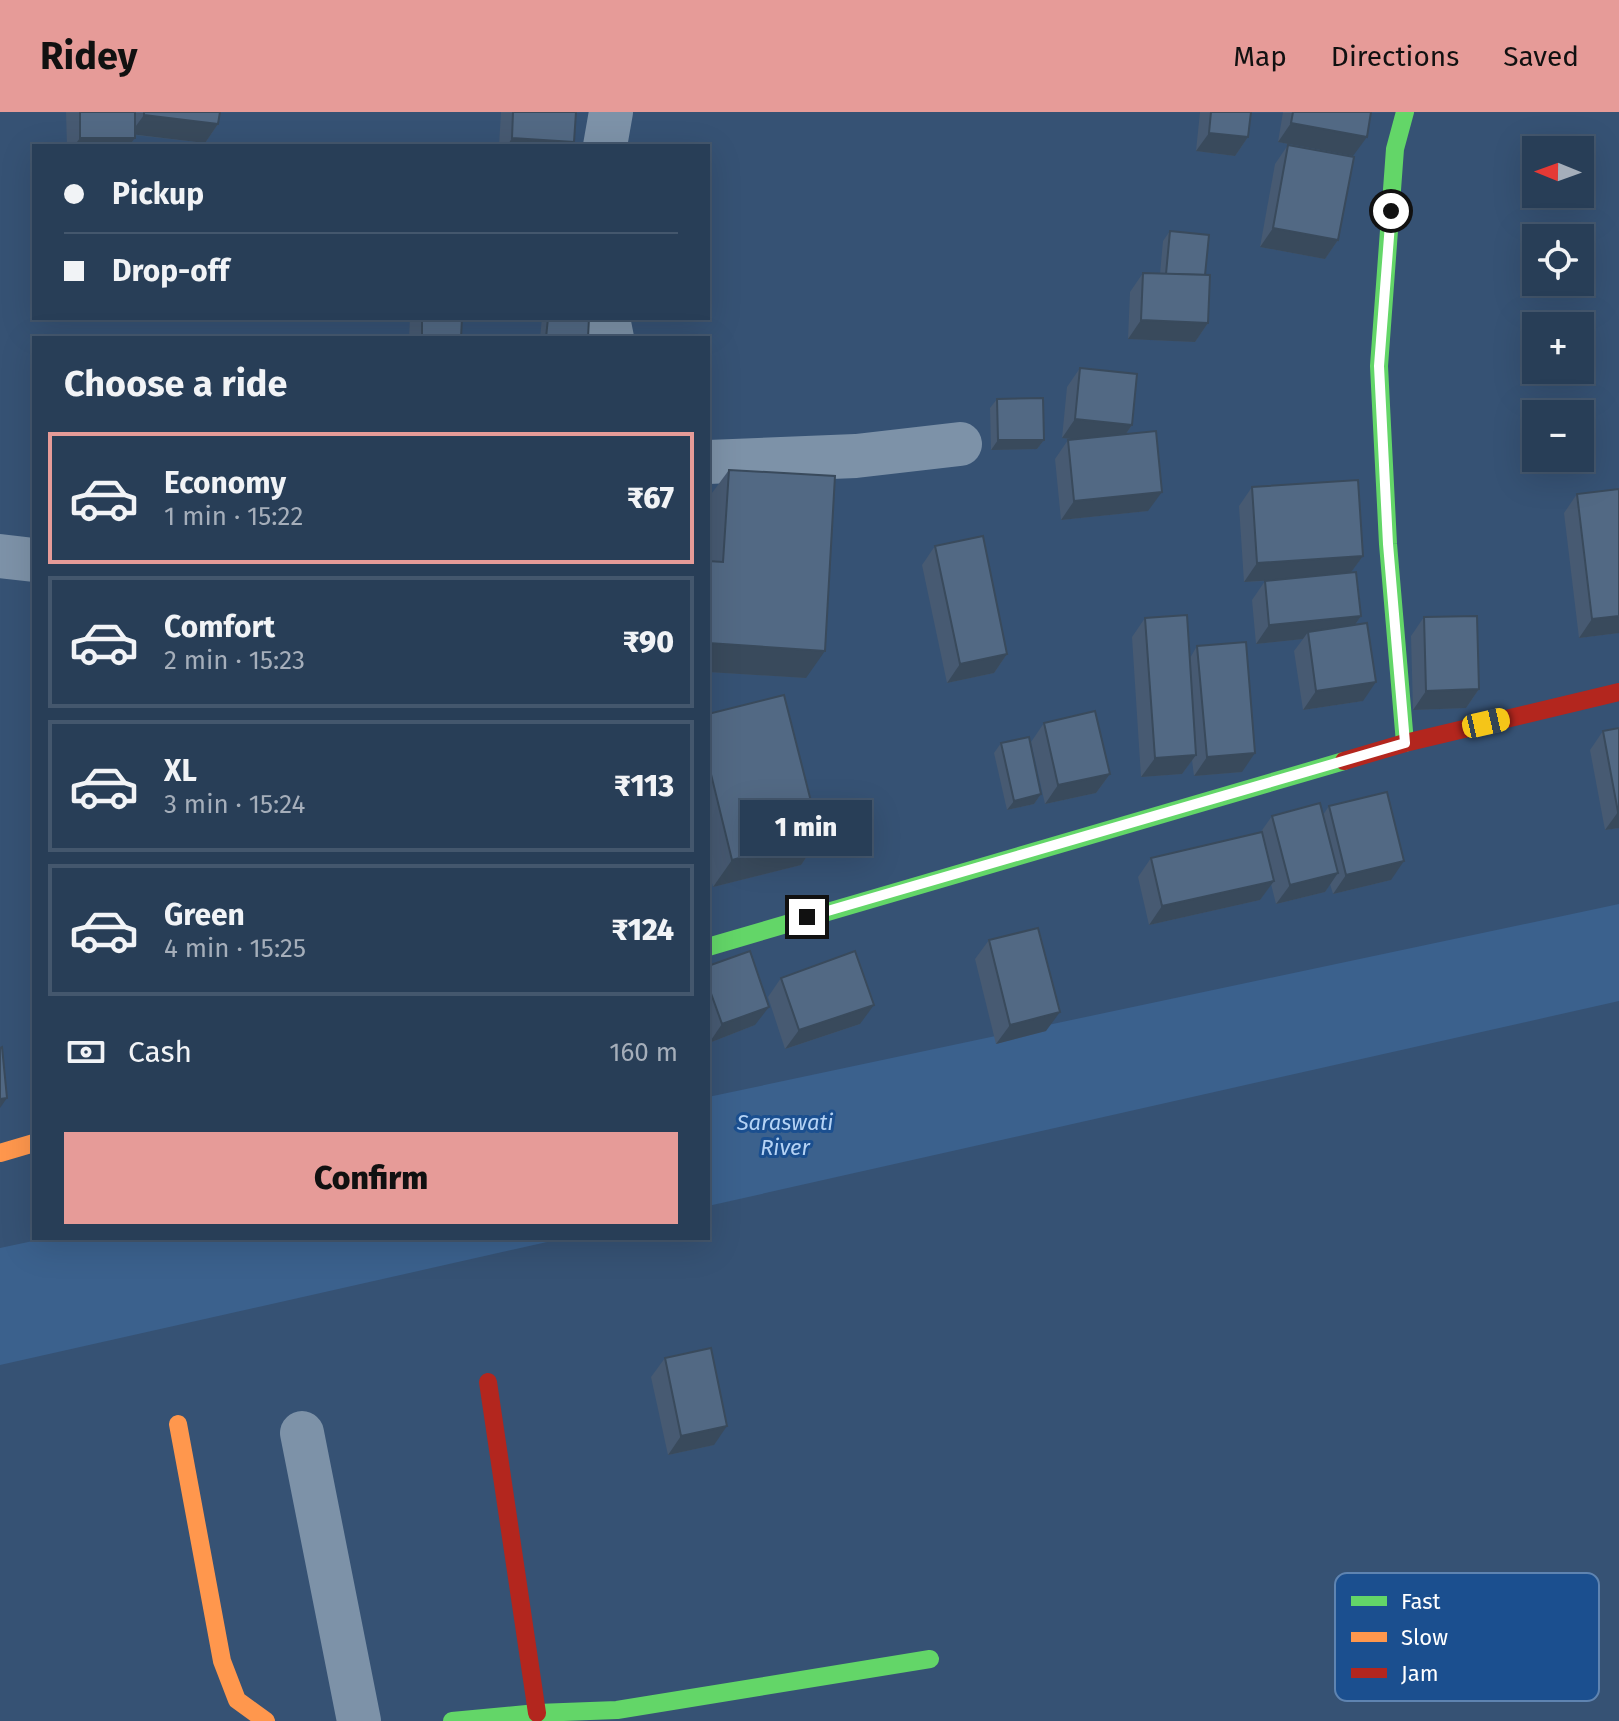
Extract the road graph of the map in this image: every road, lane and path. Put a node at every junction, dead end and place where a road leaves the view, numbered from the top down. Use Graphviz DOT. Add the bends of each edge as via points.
graph roads {
  1 [pos="611,112"];
  2 [pos="1405,112"];
  3 [pos="605,144"];
  4 [pos="960,444"];
  5 [pos="710,462"];
  6 [pos="0,556"];
  7 [pos="32,560"];
  8 [pos="1619,692"];
  9 [pos="1405,743"];
  10 [pos="710,946"];
  11 [pos="32,1144"];
  12 [pos="0,1153"];
  13 [pos="488,1382"];
  14 [pos="178,1424"];
  15 [pos="302,1433"];
  16 [pos="930,1659"];
  17 [pos="537,1713"];
  18 [pos="586,1716"];
  19 [pos="266,1721"];
  20 [pos="359,1721"];
  21 [pos="452,1721"];
  1 -- 3 [label="street"];
  2 -- 9 [label="street" via="1395,149 1379,366"];
  4 -- 5 [label="street" via="856,456"];
  6 -- 7 [label="street"];
  8 -- 9 [label="street"];
  9 -- 10 [label="street"];
  11 -- 12 [label="street"];
  13 -- 17 [label="street"];
  14 -- 19 [label="street" via="222,1661 237,1700"];
  15 -- 20 [label="street"];
  16 -- 18 [label="street"];
  17 -- 18 [label="street"];
  17 -- 21 [label="street"];
}
